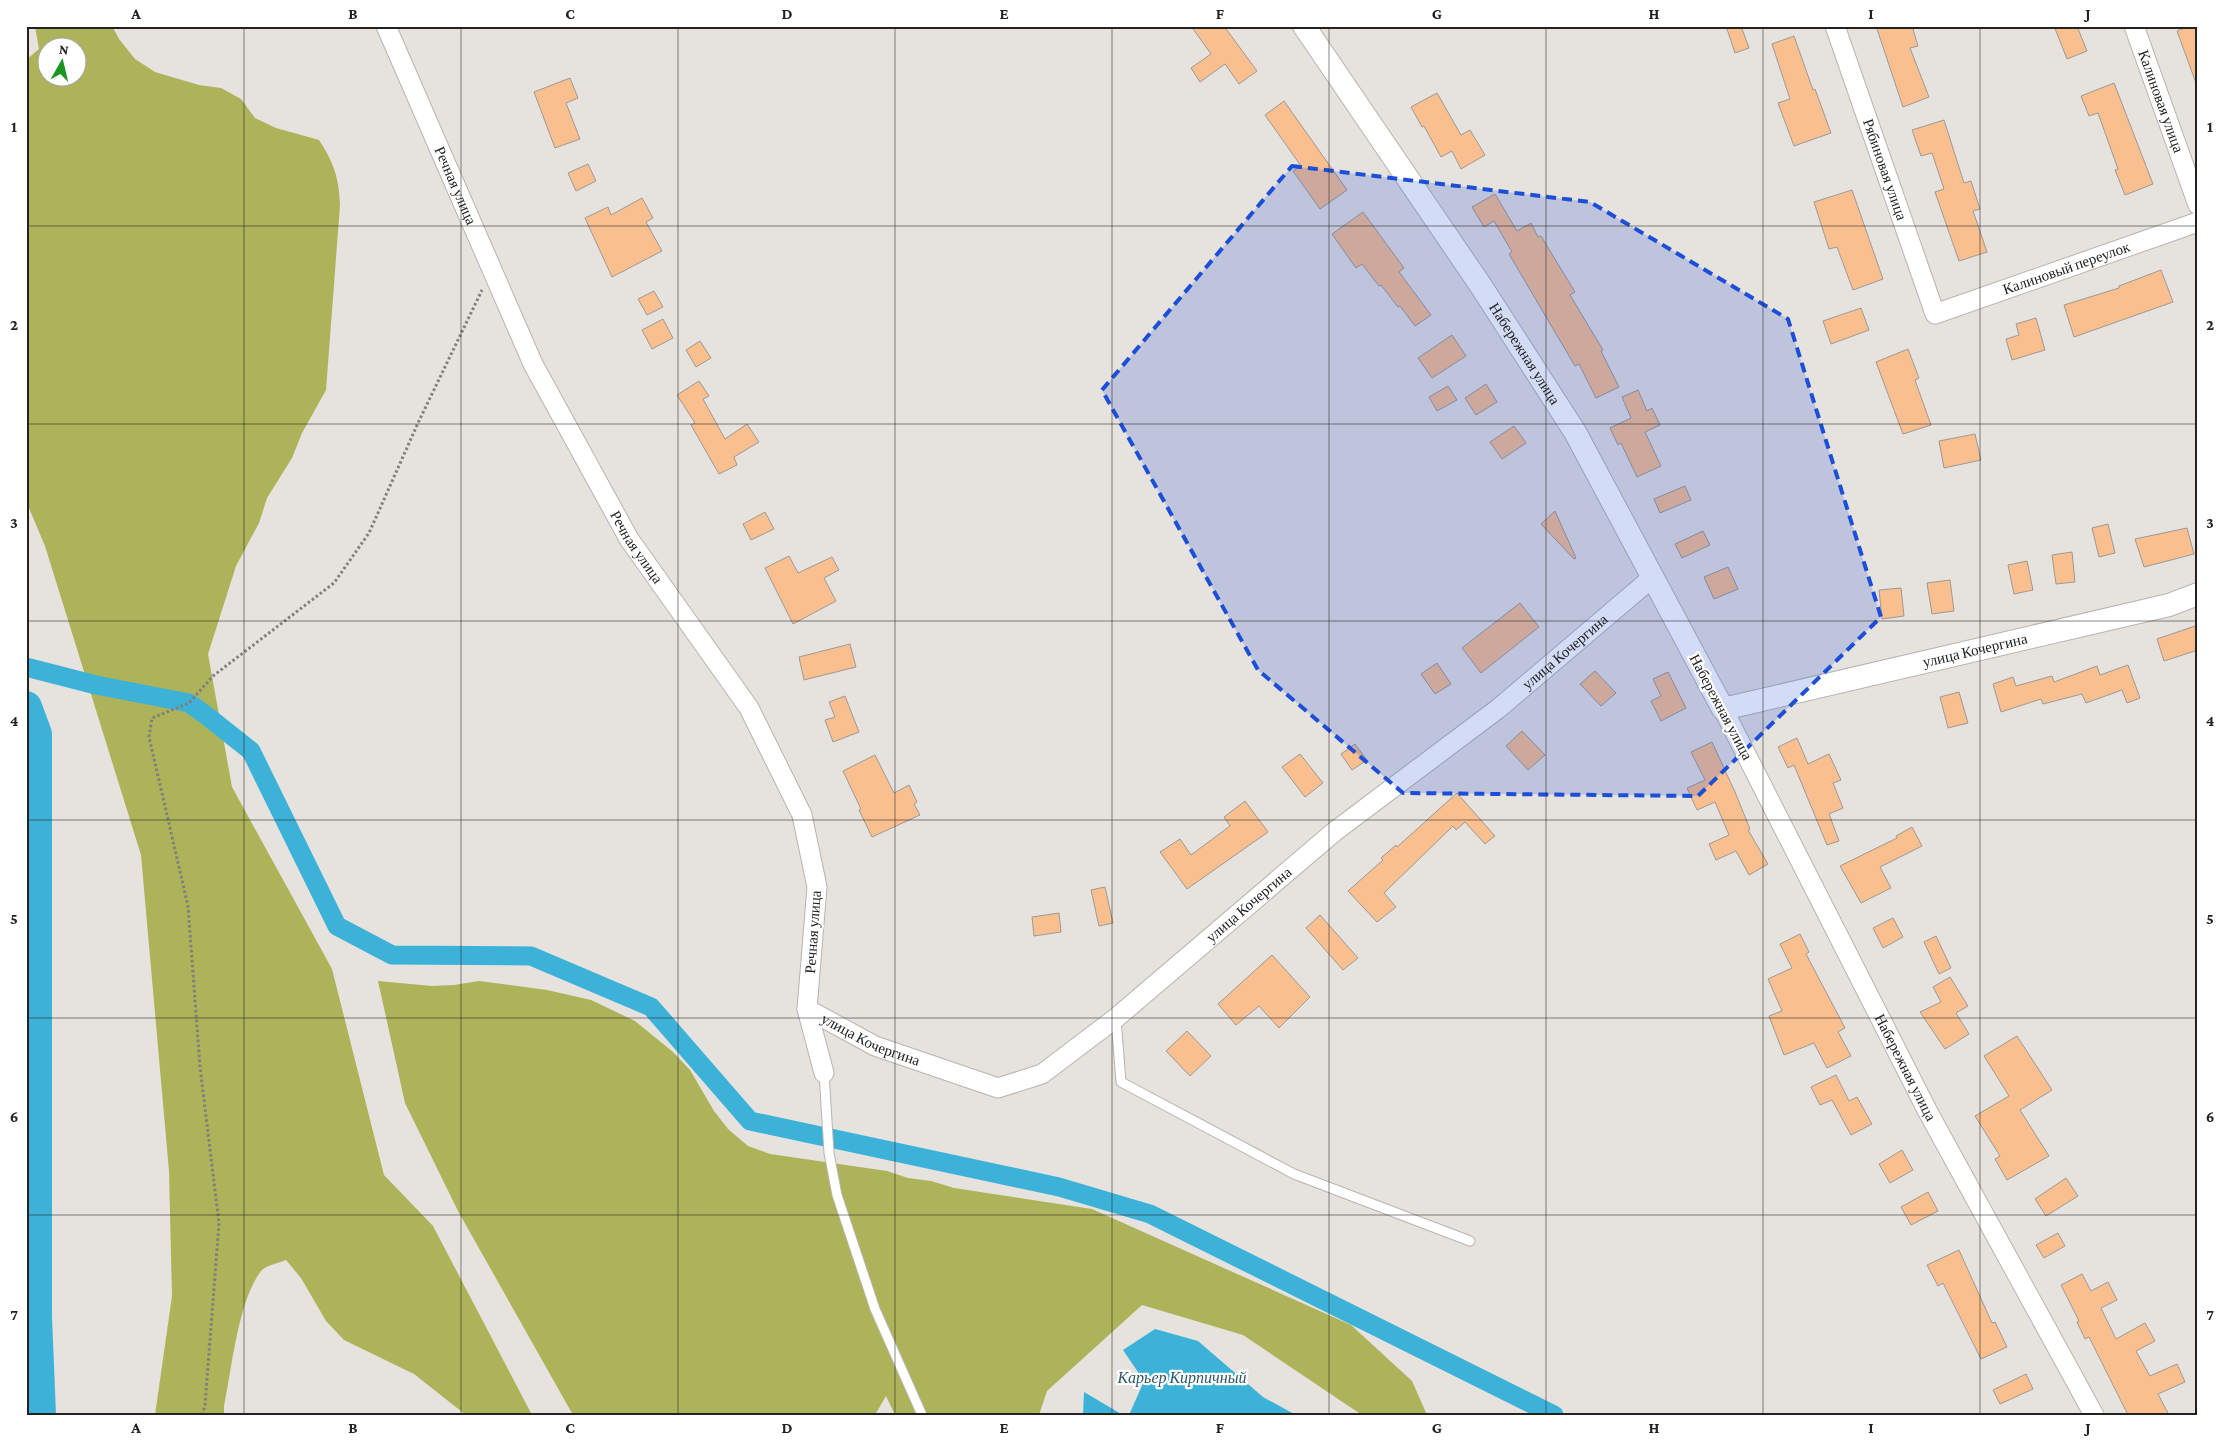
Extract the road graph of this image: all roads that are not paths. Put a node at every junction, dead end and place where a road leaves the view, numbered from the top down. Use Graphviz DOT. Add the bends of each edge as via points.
graph roads {
  1 [pos="386,26"];
  2 [pos="1304,26"];
  3 [pos="1835,26"];
  4 [pos="2134,26"];
  5 [pos="2198,206"];
  6 [pos="2198,222"];
  7 [pos="1936,314"];
  8 [pos="1654,577"];
  9 [pos="2198,594"];
  10 [pos="1723,709"];
  11 [pos="807,1009"];
  12 [pos="1116,1018"];
  13 [pos="824,1073"];
  14 [pos="1470,1241"];
  15 [pos="922,1415"];
  16 [pos="2094,1415"];
  1 -- 11 [label="street, Речная улица" via="533,364 629,539 749,708 802,815 817,886"];
  2 -- 8 [label="street, Набережная улица" via="1481,286 1574,432"];
  3 -- 7 [label="street, Рябиновая улица"];
  4 -- 5 [label="street, Калиновая улица"];
  6 -- 7 [label="street, Калиновый переулок"];
  8 -- 10 [label="street, Набережная улица"];
  8 -- 12 [label="street, улица Кочергина" via="1499,708 1334,832"];
  9 -- 10 [label="street, улица Кочергина" via="2169,605"];
  10 -- 16 [label="street, Набережная улица" via="1928,1112"];
  11 -- 12 [label="street, улица Кочергина" via="875,1046 998,1088 1042,1074"];
  11 -- 13 [label="street, Речная улица"];
  12 -- 14 [label="lane" via="1121,1082 1294,1174"];
  13 -- 15 [label="lane" via="829,1153 837,1195 874,1309"];
}
